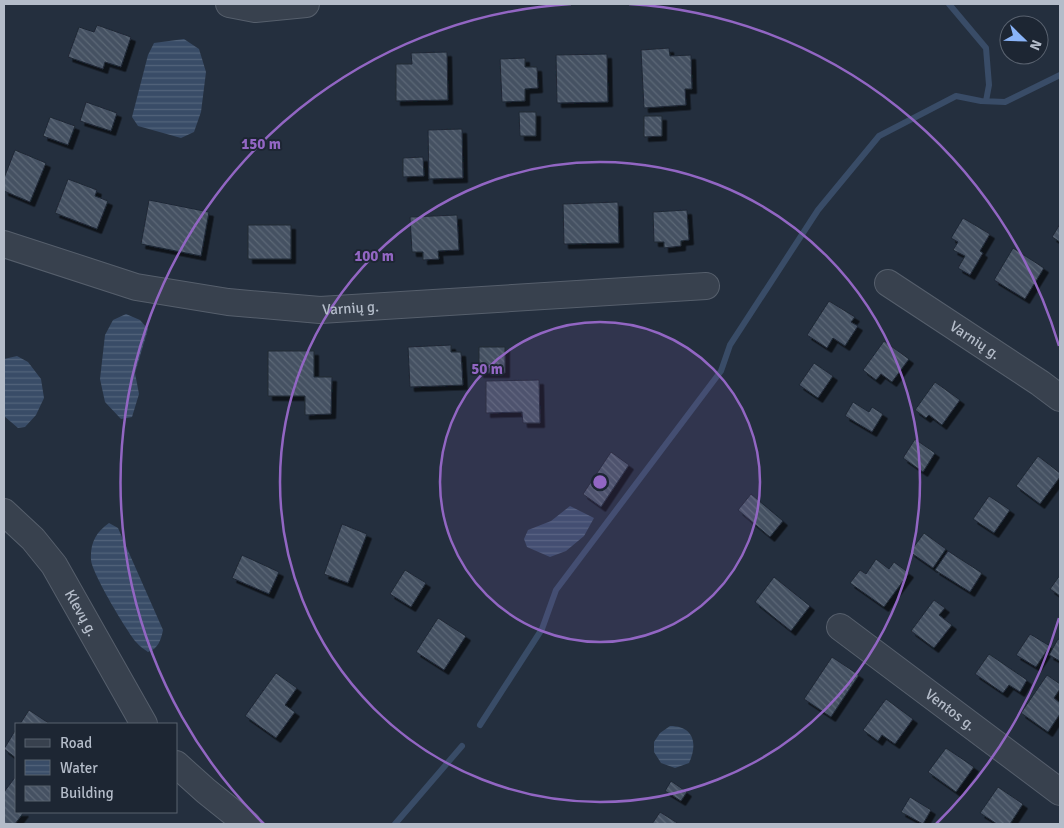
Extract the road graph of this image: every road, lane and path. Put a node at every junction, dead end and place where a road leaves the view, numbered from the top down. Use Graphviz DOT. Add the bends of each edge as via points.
graph roads {
  1 [pos="229,4"];
  2 [pos="306,4"];
  3 [pos="4,244"];
  4 [pos="888,283"];
  5 [pos="706,286"];
  6 [pos="1060,398"];
  7 [pos="4,512"];
  8 [pos="840,627"];
  9 [pos="143,723"];
  10 [pos="178,766"];
  11 [pos="1060,792"];
  12 [pos="247,824"];
  1 -- 2 [label="street" via="255,9"];
  3 -- 5 [label="street, Varnių g." via="136,287 228,302 320,310"];
  4 -- 6 [label="street, Varnių g."];
  7 -- 9 [label="street, Klevų g." via="33,539 54,565"];
  8 -- 11 [label="street, Ventos g."];
  10 -- 12 [label="street"];
}
